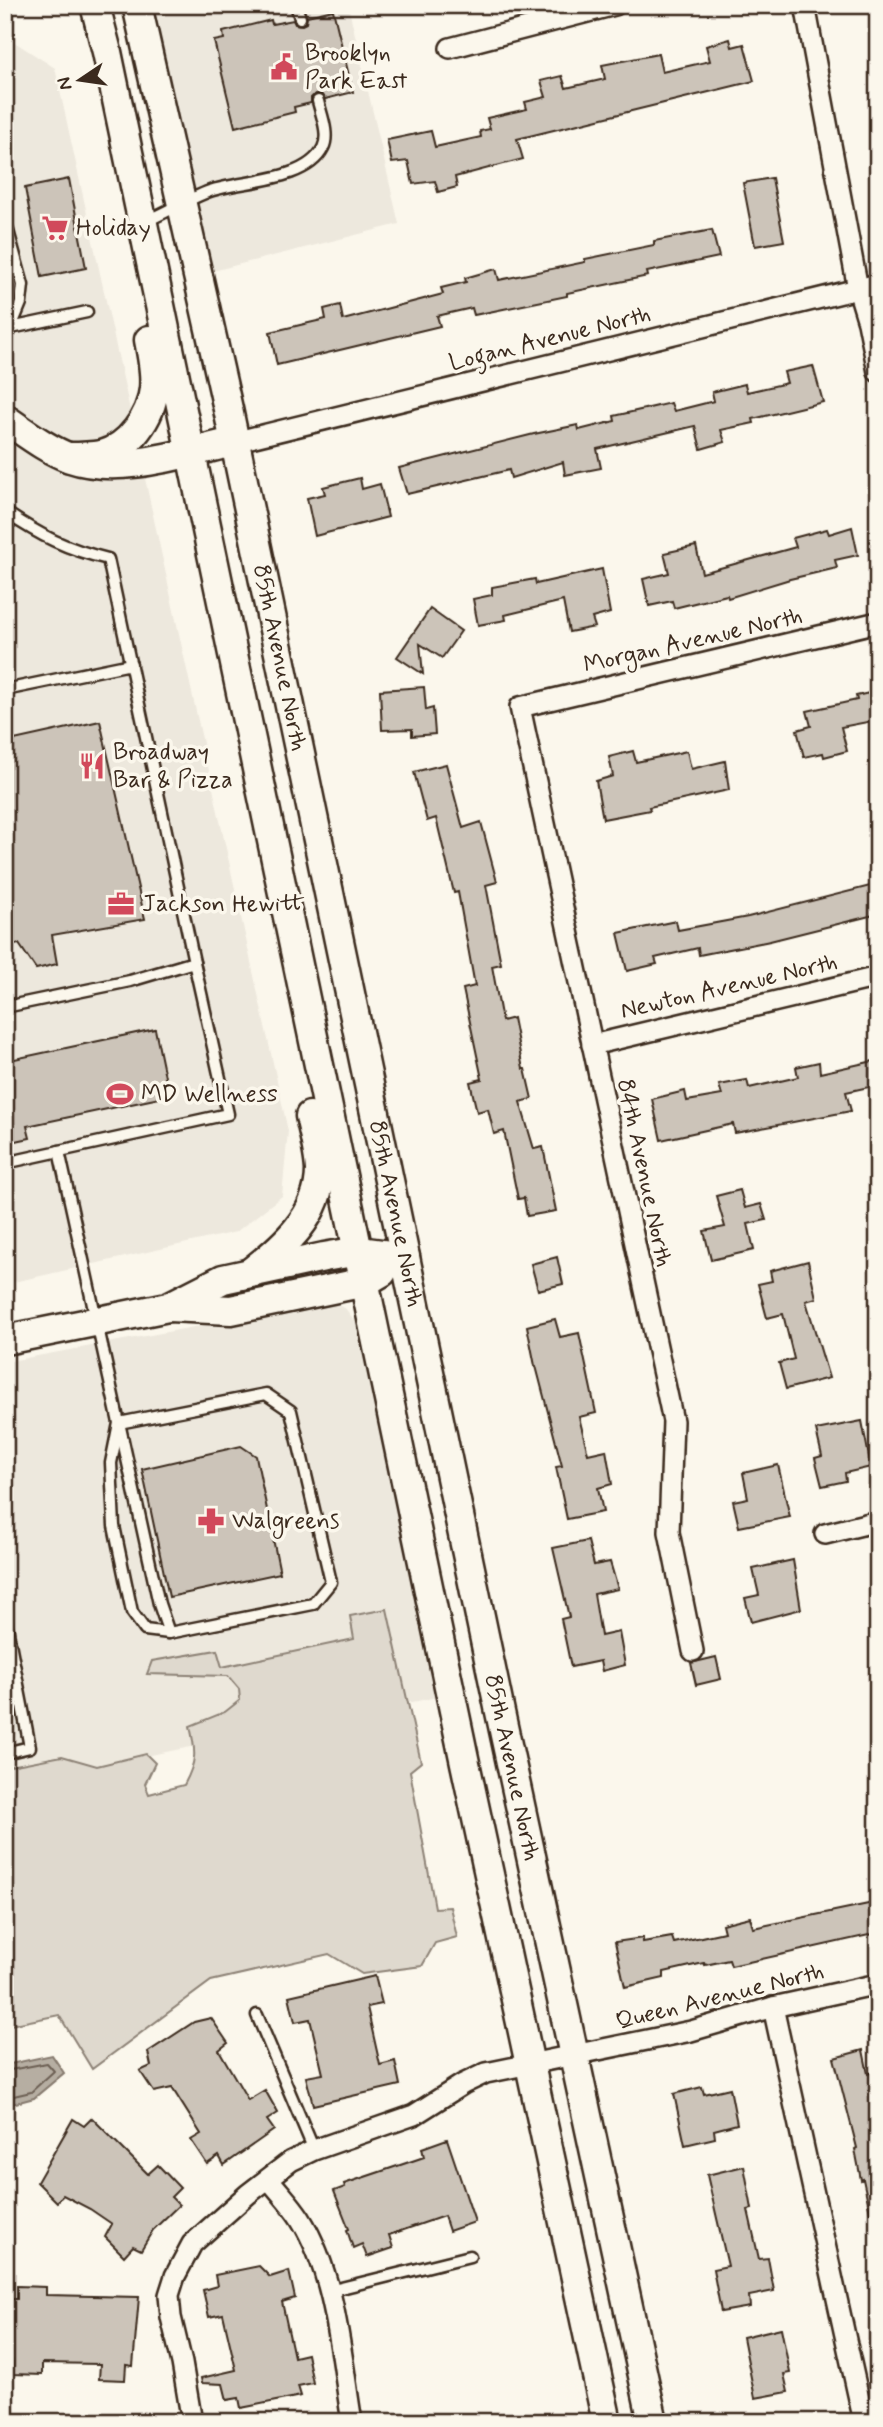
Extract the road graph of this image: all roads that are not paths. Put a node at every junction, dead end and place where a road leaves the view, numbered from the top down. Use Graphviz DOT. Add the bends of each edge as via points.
graph roads {
  1 [pos="137,5"];
  2 [pos="296,5"];
  3 [pos="615,5"];
  4 [pos="805,5"];
  5 [pos="103,7"];
  6 [pos="300,18"];
  7 [pos="450,48"];
  8 [pos="318,101"];
  9 [pos="130,165"];
  10 [pos="183,204"];
  11 [pos="5,220"];
  12 [pos="142,223"];
  13 [pos="878,284"];
  14 [pos="858,289"];
  15 [pos="86,312"];
  16 [pos="11,328"];
  17 [pos="5,342"];
  18 [pos="878,372"];
  19 [pos="5,419"];
  20 [pos="234,442"];
  21 [pos="191,452"];
  22 [pos="68,457"];
  23 [pos="5,512"];
  24 [pos="878,622"];
  25 [pos="131,664"];
  26 [pos="5,690"];
  27 [pos="520,707"];
  28 [pos="265,810"];
  29 [pos="194,962"];
  30 [pos="878,977"];
  31 [pos="5,1007"];
  32 [pos="592,1045"];
  33 [pos="60,1152"];
  34 [pos="5,1163"];
  35 [pos="359,1251"];
  36 [pos="405,1257"];
  37 [pos="251,1272"];
  38 [pos="365,1282"];
  39 [pos="168,1307"];
  40 [pos="96,1322"];
  41 [pos="5,1340"];
  42 [pos="119,1423"];
  43 [pos="878,1521"];
  44 [pos="825,1534"];
  45 [pos="5,1617"];
  46 [pos="169,1633"];
  47 [pos="693,1651"];
  48 [pos="5,1753"];
  49 [pos="878,1984"];
  50 [pos="773,2007"];
  51 [pos="257,2015"];
  52 [pos="573,2057"];
  53 [pos="529,2063"];
  54 [pos="314,2150"];
  55 [pos="269,2179"];
  56 [pos="470,2256"];
  57 [pos="330,2291"];
  58 [pos="192,2422"];
  59 [pos="352,2422"];
  60 [pos="607,2422"];
  61 [pos="653,2422"];
  62 [pos="864,2422"];
  1 -- 10 [label="main road, 85th Avenue North"];
  2 -- 6 [label="lane"];
  3 -- 7 [label="street"];
  4 -- 14 [label="street"];
  5 -- 9 [label="main road, 85th Avenue North"];
  8 -- 10 [label="lane" via="326,139 314,161 286,174 209,191"];
  9 -- 12 [label="main road, 85th Avenue North"];
  9 -- 22 [label="main road" via="123,223 155,388 140,425 115,450"];
  10 -- 12 [label="lane"];
  10 -- 20 [label="main road, 85th Avenue North"];
  11 -- 16 [label="lane" via="23,285"];
  12 -- 21 [label="main road, 85th Avenue North"];
  13 -- 14 [label="street, Logan Avenue North"];
  14 -- 18 [label="street"];
  14 -- 20 [label="street, Logan Avenue North"];
  15 -- 16 [label="lane"];
  16 -- 17 [label="lane"];
  19 -- 22 [label="main road"];
  20 -- 21 [label="main road"];
  20 -- 36 [label="main road, 85th Avenue North"];
  21 -- 22 [label="main road" via="113,465"];
  21 -- 28 [label="main road, 85th Avenue North"];
  23 -- 25 [label="lane" via="46,538 108,559"];
  24 -- 27 [label="street, Morgan Avenue North"];
  25 -- 26 [label="lane"];
  25 -- 29 [label="lane"];
  27 -- 32 [label="street, 84th Avenue North"];
  28 -- 35 [label="main road, 85th Avenue North"];
  28 -- 37 [label="main road" via="264,893 320,1172 304,1221 281,1248"];
  29 -- 31 [label="lane" via="130,981"];
  29 -- 33 [label="lane" via="228,1114"];
  30 -- 32 [label="street, Newton Avenue North"];
  32 -- 47 [label="street, 84th Avenue North" via="673,1421 669,1532"];
  33 -- 34 [label="lane"];
  33 -- 40 [label="lane"];
  35 -- 36 [label="main road"];
  35 -- 37 [label="main road"];
  35 -- 38 [label="main road, 85th Avenue North"];
  36 -- 38 [label="main road"];
  36 -- 52 [label="main road, 85th Avenue North"];
  37 -- 39 [label="main road" via="223,1279"];
  38 -- 39 [label="main road" via="230,1310"];
  38 -- 53 [label="main road, 85th Avenue North"];
  39 -- 40 [label="main road"];
  40 -- 41 [label="main road"];
  40 -- 42 [label="lane"];
  42 -- 46 [label="lane"];
  42 -- 46 [label="lane" via="110,1464 114,1526 132,1612 145,1630"];
  42 -- 46 [label="lane" via="266,1394 291,1410 299,1443 331,1582 313,1605"];
  43 -- 44 [label="street"];
  45 -- 48 [label="lane" via="30,1747"];
  49 -- 50 [label="street, Queen Avenue North"];
  50 -- 52 [label="street, Queen Avenue North"];
  50 -- 62 [label="street"];
  51 -- 54 [label="lane"];
  52 -- 53 [label="street, Queen Avenue North"];
  52 -- 61 [label="main road, 85th Avenue North"];
  53 -- 54 [label="street, Queen Avenue North" via="486,2073 414,2115"];
  53 -- 60 [label="main road, 85th Avenue North"];
  54 -- 55 [label="street, Queen Avenue North"];
  55 -- 57 [label="street" via="299,2217"];
  55 -- 58 [label="street, Queen Avenue North" via="192,2244 175,2276 169,2295 171,2317"];
  56 -- 57 [label="lane"];
  57 -- 59 [label="street"];
}
